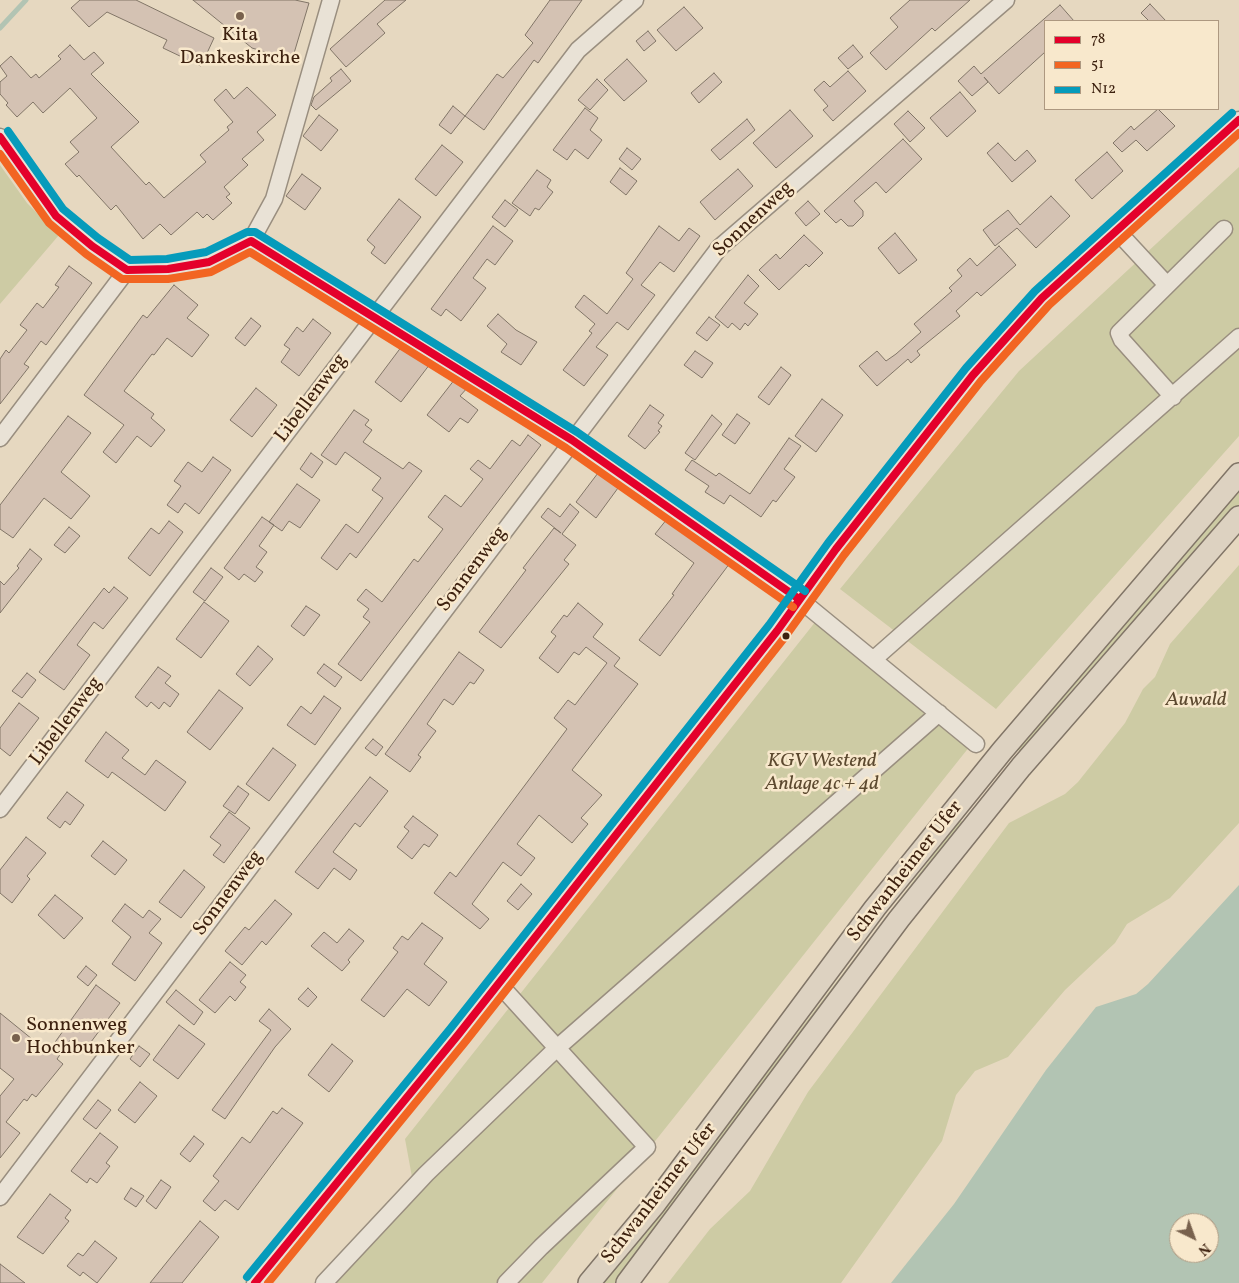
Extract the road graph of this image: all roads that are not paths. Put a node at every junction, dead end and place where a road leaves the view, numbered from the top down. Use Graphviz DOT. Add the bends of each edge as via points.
graph roads {
  1 [pos="332,0"];
  2 [pos="635,0"];
  3 [pos="1006,0"];
  4 [pos="1239,120"];
  5 [pos="0,137"];
  6 [pos="1224,229"];
  7 [pos="1117,231"];
  8 [pos="251,241"];
  9 [pos="127,270"];
  10 [pos="1167,285"];
  11 [pos="374,319"];
  12 [pos="1239,337"];
  13 [pos="1174,397"];
  14 [pos="0,438"];
  15 [pos="572,440"];
  16 [pos="1239,474"];
  17 [pos="1239,517"];
  18 [pos="799,599"];
  19 [pos="874,659"];
  20 [pos="939,713"];
  21 [pos="976,744"];
  22 [pos="0,809"];
  23 [pos="498,983"];
  24 [pos="557,1048"];
  25 [pos="0,1196"];
  26 [pos="255,1283"];
  27 [pos="324,1283"];
  28 [pos="506,1283"];
  29 [pos="589,1283"];
  30 [pos="627,1283"];
  1 -- 8 [label="street" via="274,199"];
  2 -- 11 [label="street, Libellenweg" via="578,50"];
  3 -- 15 [label="street, Sonnenweg" via="719,248"];
  4 -- 7 [label="street"];
  5 -- 9 [label="street" via="56,216"];
  6 -- 10 [label="street"];
  7 -- 10 [label="street"];
  7 -- 18 [label="street" via="1042,298 979,368"];
  8 -- 9 [label="street" via="209,262 168,270"];
  8 -- 11 [label="street"];
  9 -- 14 [label="street"];
  10 -- 13 [label="street" via="1119,333"];
  11 -- 15 [label="street"];
  11 -- 22 [label="street, Libellenweg"];
  12 -- 13 [label="street"];
  13 -- 19 [label="street"];
  15 -- 18 [label="street"];
  15 -- 25 [label="street, Sonnenweg"];
  16 -- 29 [label="main road, Schwanheimer Ufer" via="1002,751 906,871 654,1205"];
  17 -- 30 [label="main road, Schwanheimer Ufer" via="1021,768 899,919"];
  18 -- 19 [label="street"];
  18 -- 23 [label="street"];
  19 -- 20 [label="street"];
  20 -- 21 [label="street"];
  20 -- 24 [label="street"];
  23 -- 24 [label="street"];
  23 -- 26 [label="street"];
  24 -- 27 [label="street" via="426,1174"];
  24 -- 28 [label="street" via="647,1148"];
}
